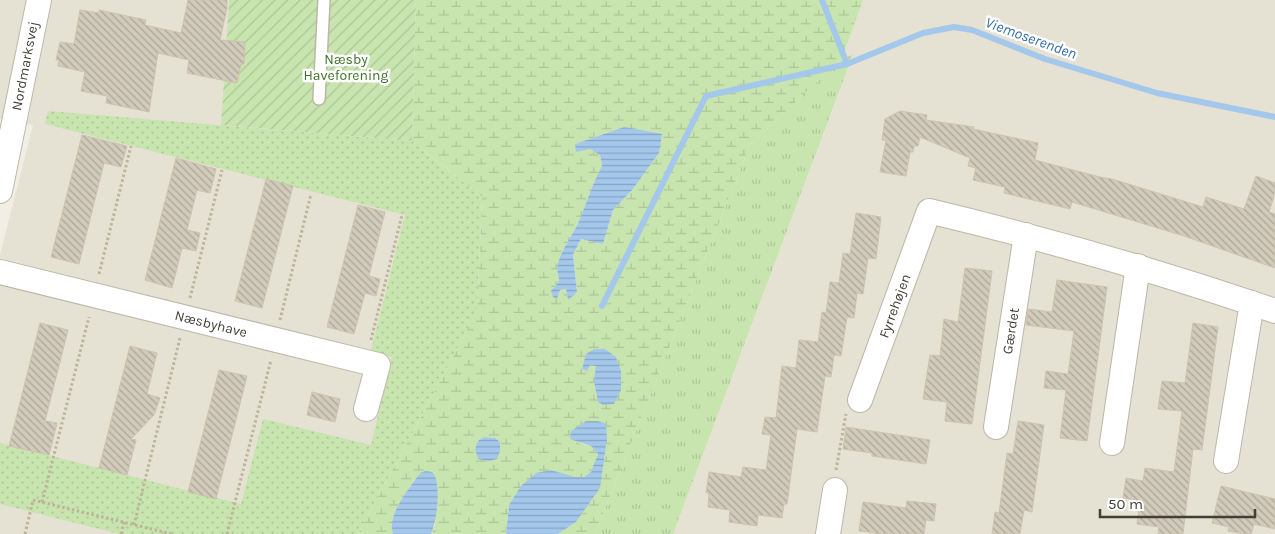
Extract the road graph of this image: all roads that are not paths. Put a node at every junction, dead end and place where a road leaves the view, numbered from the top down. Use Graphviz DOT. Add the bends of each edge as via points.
graph roads {
  1 [pos="39,0"];
  2 [pos="324,0"];
  3 [pos="319,100"];
  4 [pos="0,191"];
  5 [pos="1026,234"];
  6 [pos="1138,266"];
  7 [pos="0,272"];
  8 [pos="1252,303"];
  9 [pos="1275,311"];
  10 [pos="860,400"];
  11 [pos="366,409"];
  12 [pos="996,427"];
  13 [pos="1112,443"];
  14 [pos="1226,461"];
  15 [pos="835,490"];
  16 [pos="828,534"];
  1 -- 4 [label="street, Nordmarksvej"];
  2 -- 3 [label="lane"];
  5 -- 6 [label="street"];
  5 -- 10 [label="street, Fyrrehøjen" via="929,211"];
  5 -- 12 [label="street, Gærdet"];
  6 -- 8 [label="street"];
  6 -- 13 [label="street"];
  7 -- 11 [label="street, Næsbyhave" via="378,365"];
  8 -- 9 [label="street"];
  8 -- 14 [label="street"];
  15 -- 16 [label="street"];
}
